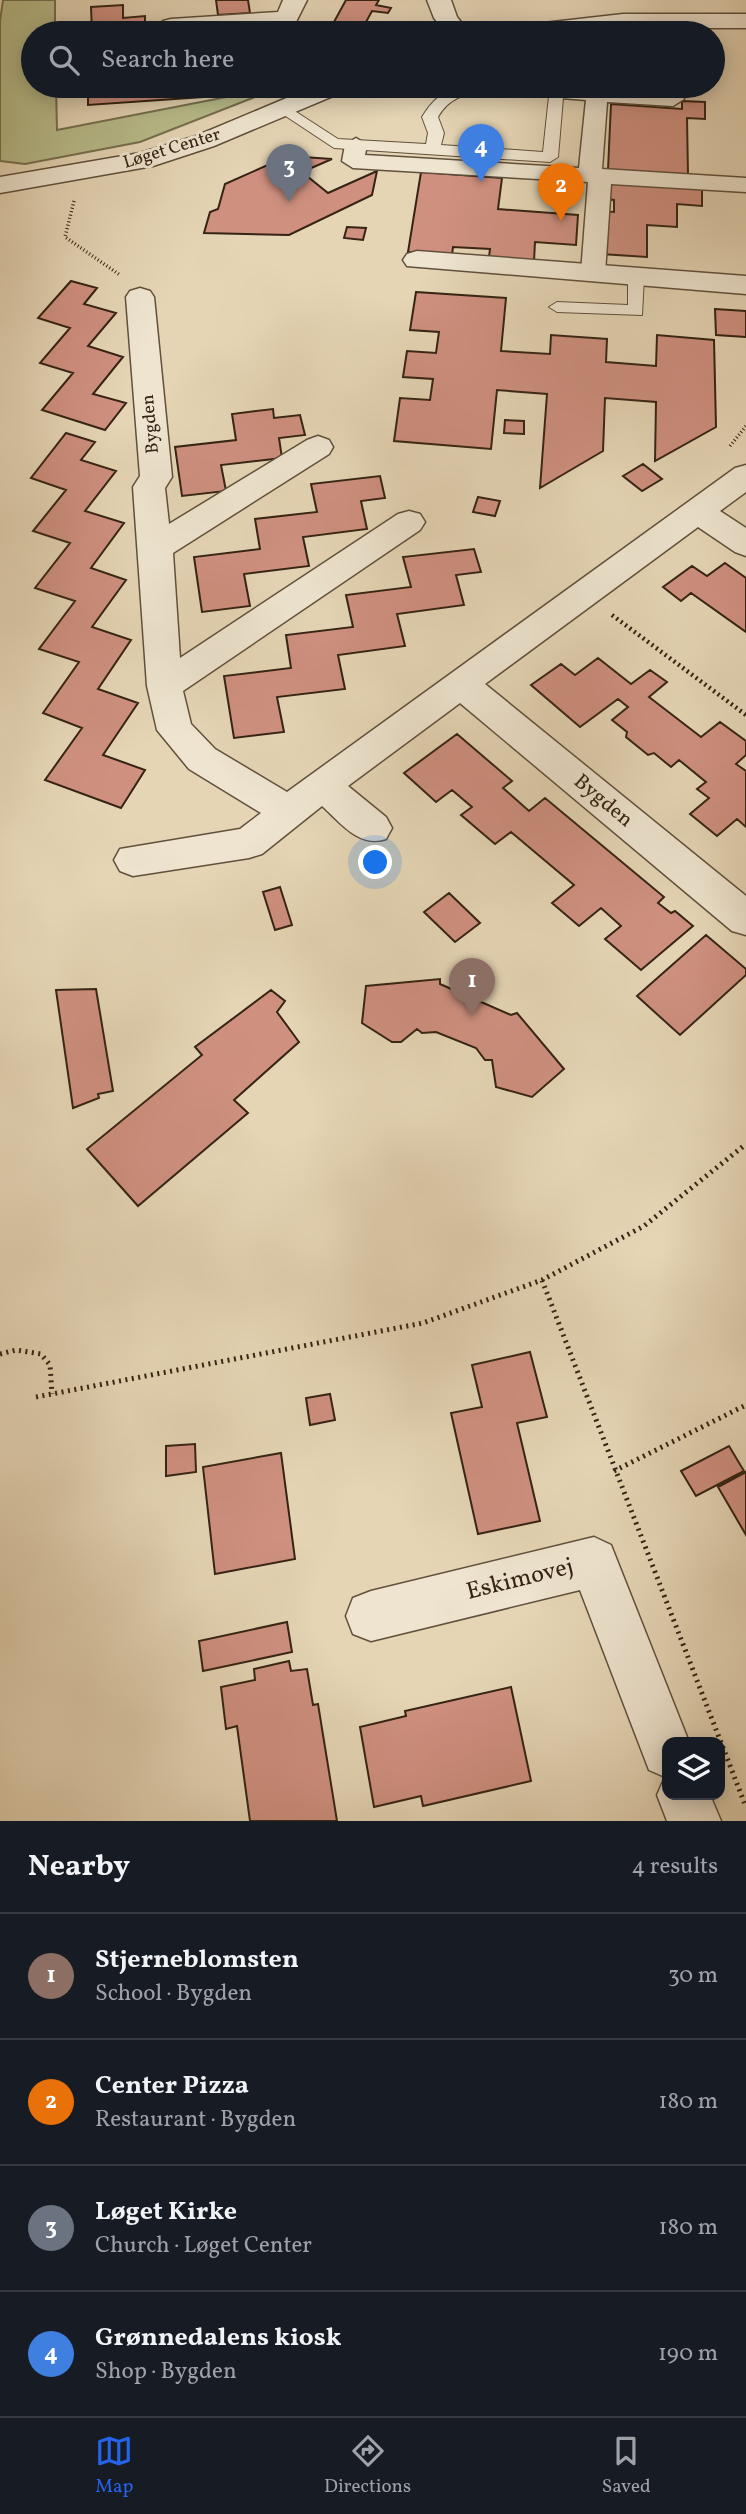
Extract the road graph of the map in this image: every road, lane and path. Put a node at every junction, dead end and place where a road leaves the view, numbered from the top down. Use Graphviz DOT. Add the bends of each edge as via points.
graph roads {
  1 [pos="168,0"];
  2 [pos="295,0"];
  3 [pos="439,0"];
  4 [pos="171,21"];
  5 [pos="266,21"];
  6 [pos="448,21"];
  7 [pos="623,21"];
  8 [pos="725,21"];
  9 [pos="725,21"];
  10 [pos="746,21"];
  11 [pos="308,98"];
  12 [pos="443,98"];
  13 [pos="556,98"];
  14 [pos="597,98"];
  15 [pos="658,98"];
  16 [pos="673,99"];
  17 [pos="282,109"];
  18 [pos="356,145"];
  19 [pos="433,150"];
  20 [pos="81,173"];
  21 [pos="595,175"];
  22 [pos="0,185"];
  23 [pos="746,185"];
  24 [pos="417,260"];
  25 [pos="593,274"];
  26 [pos="636,277"];
  27 [pos="746,285"];
  28 [pos="140,298"];
  29 [pos="557,307"];
  30 [pos="318,447"];
  31 [pos="746,476"];
  32 [pos="699,512"];
  33 [pos="409,522"];
  34 [pos="746,544"];
  35 [pos="156,548"];
  36 [pos="584,594"];
  37 [pos="461,684"];
  38 [pos="164,686"];
  39 [pos="746,715"];
  40 [pos="322,785"];
  41 [pos="288,811"];
  42 [pos="373,828"];
  43 [pos="133,860"];
  44 [pos="746,919"];
  45 [pos="746,1144"];
  46 [pos="542,1280"];
  47 [pos="0,1354"];
  48 [pos="52,1394"];
  49 [pos="36,1397"];
  50 [pos="746,1405"];
  51 [pos="614,1471"];
  52 [pos="371,1616"];
  53 [pos="662,1739"];
  54 [pos="686,1800"];
  55 [pos="746,1807"];
  56 [pos="694,1821"];
  1 -- 4 [label="street"];
  2 -- 5 [label="street" via="287,19"];
  3 -- 6 [label="street"];
  7 -- 8 [label="street"];
  9 -- 10 [label="street"];
  11 -- 17 [label="street, Løget Center"];
  12 -- 19 [label="lane" via="430,117 436,133"];
  13 -- 19 [label="lane" via="550,157"];
  14 -- 21 [label="street"];
  15 -- 16 [label="street"];
  17 -- 18 [label="lane" via="334,144"];
  17 -- 20 [label="street, Løget Center" via="205,141"];
  18 -- 19 [label="lane"];
  18 -- 21 [label="street" via="353,161"];
  20 -- 22 [label="street, Løget Center"];
  20 -- 28 [label="path" via="65,237 139,288"];
  21 -- 23 [label="street"];
  21 -- 25 [label="street"];
  24 -- 25 [label="street"];
  25 -- 26 [label="street"];
  26 -- 27 [label="street"];
  26 -- 29 [label="lane" via="636,312"];
  28 -- 35 [label="street, Bygden" via="156,477 149,486"];
  30 -- 35 [label="street"];
  31 -- 32 [label="street"];
  32 -- 34 [label="street"];
  32 -- 36 [label="street"];
  33 -- 38 [label="street"];
  35 -- 38 [label="street, Bygden"];
  36 -- 37 [label="street"];
  36 -- 39 [label="path"];
  37 -- 40 [label="street"];
  37 -- 44 [label="street, Bygden"];
  38 -- 41 [label="street, Bygden" via="175,730 202,759"];
  40 -- 41 [label="street"];
  40 -- 42 [label="street"];
  41 -- 43 [label="street" via="248,843"];
  45 -- 46 [label="path" via="643,1226"];
  46 -- 48 [label="path" via="423,1323"];
  46 -- 51 [label="path"];
  47 -- 48 [label="path" via="16,1350 41,1354 50,1365"];
  48 -- 49 [label="path"];
  50 -- 51 [label="path"];
  51 -- 55 [label="path"];
  52 -- 53 [label="street, Eskimovej" via="594,1562"];
  54 -- 56 [label="street"];
}
